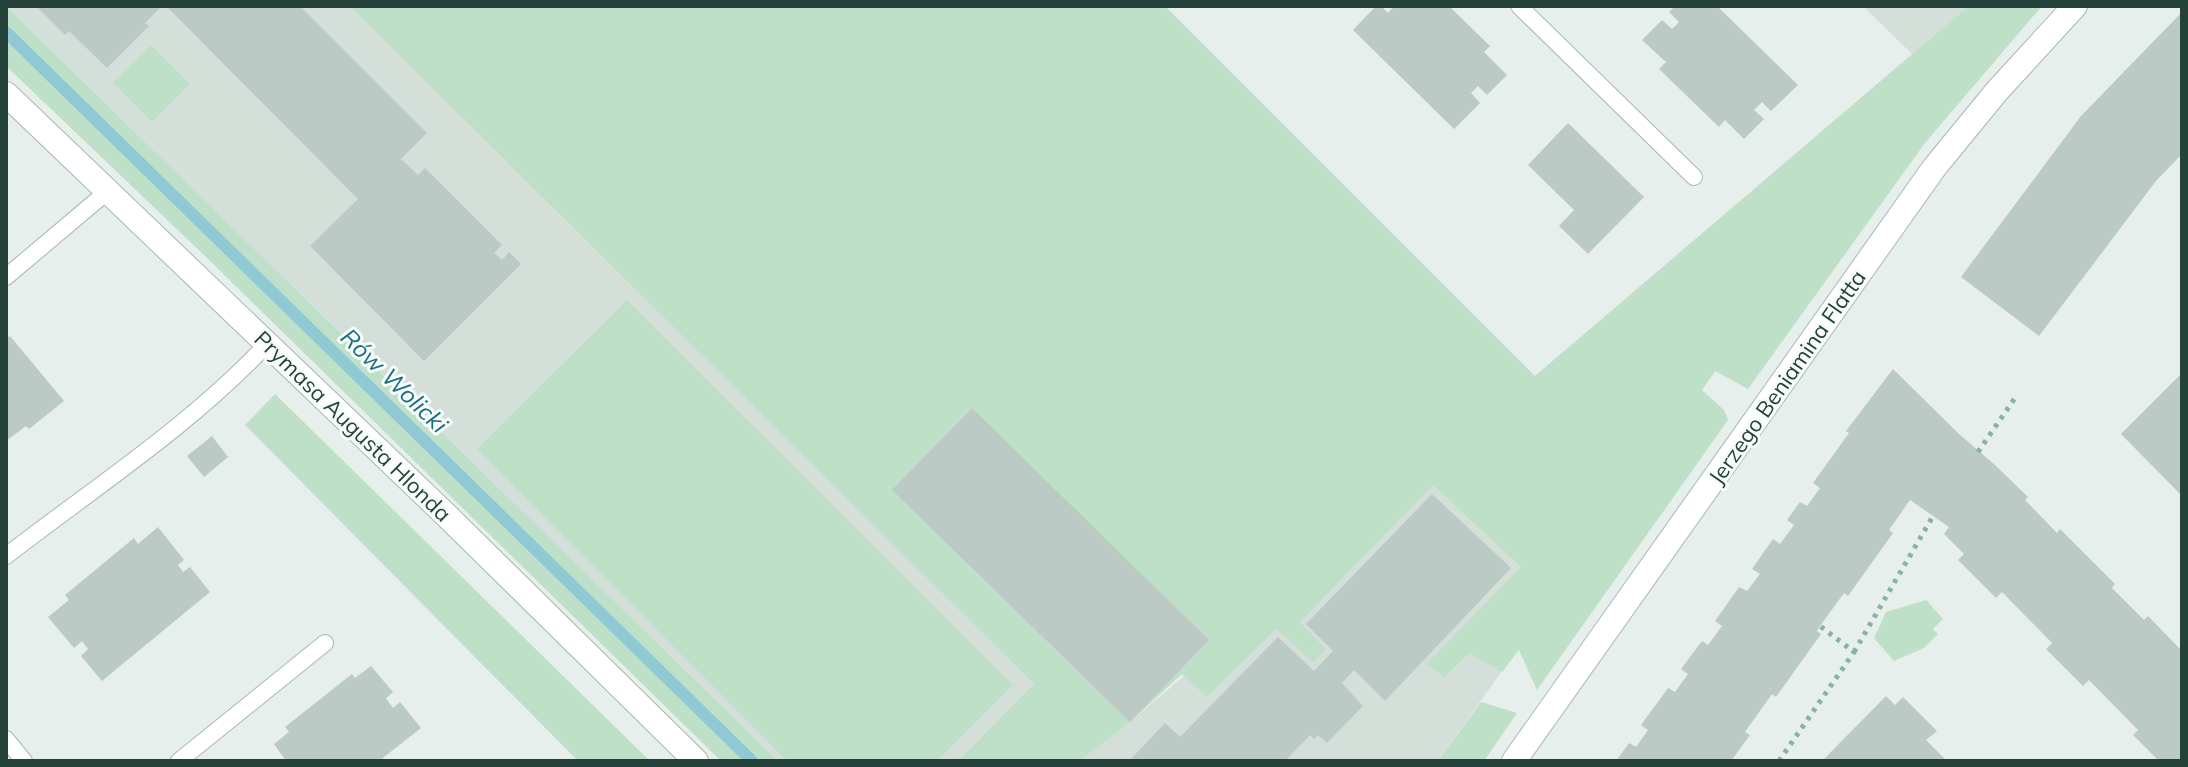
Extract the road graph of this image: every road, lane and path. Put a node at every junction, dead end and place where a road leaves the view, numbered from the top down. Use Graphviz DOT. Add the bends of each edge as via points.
graph roads {
  1 [pos="1519,6"];
  2 [pos="2075,6"];
  3 [pos="6,94"];
  4 [pos="1694,177"];
  5 [pos="108,191"];
  6 [pos="6,277"];
  7 [pos="267,344"];
  8 [pos="2015,398"];
  9 [pos="1978,452"];
  10 [pos="1933,516"];
  11 [pos="6,556"];
  12 [pos="1820,626"];
  13 [pos="325,643"];
  14 [pos="1854,652"];
  15 [pos="6,739"];
  16 [pos="24,761"];
  17 [pos="179,761"];
  18 [pos="696,761"];
  19 [pos="1514,761"];
  20 [pos="1779,761"];
  1 -- 4 [label="lane"];
  2 -- 19 [label="street, Jerzego Beniamina Flatta" via="1934,168"];
  3 -- 5 [label="street, Prymasa Augusta Hlonda"];
  5 -- 6 [label="lane"];
  5 -- 7 [label="street, Prymasa Augusta Hlonda"];
  7 -- 11 [label="lane" via="174,428"];
  7 -- 18 [label="street, Prymasa Augusta Hlonda"];
  8 -- 9 [label="path"];
  10 -- 14 [label="path"];
  12 -- 14 [label="path"];
  13 -- 17 [label="lane"];
  14 -- 20 [label="path"];
  15 -- 16 [label="lane"];
}
